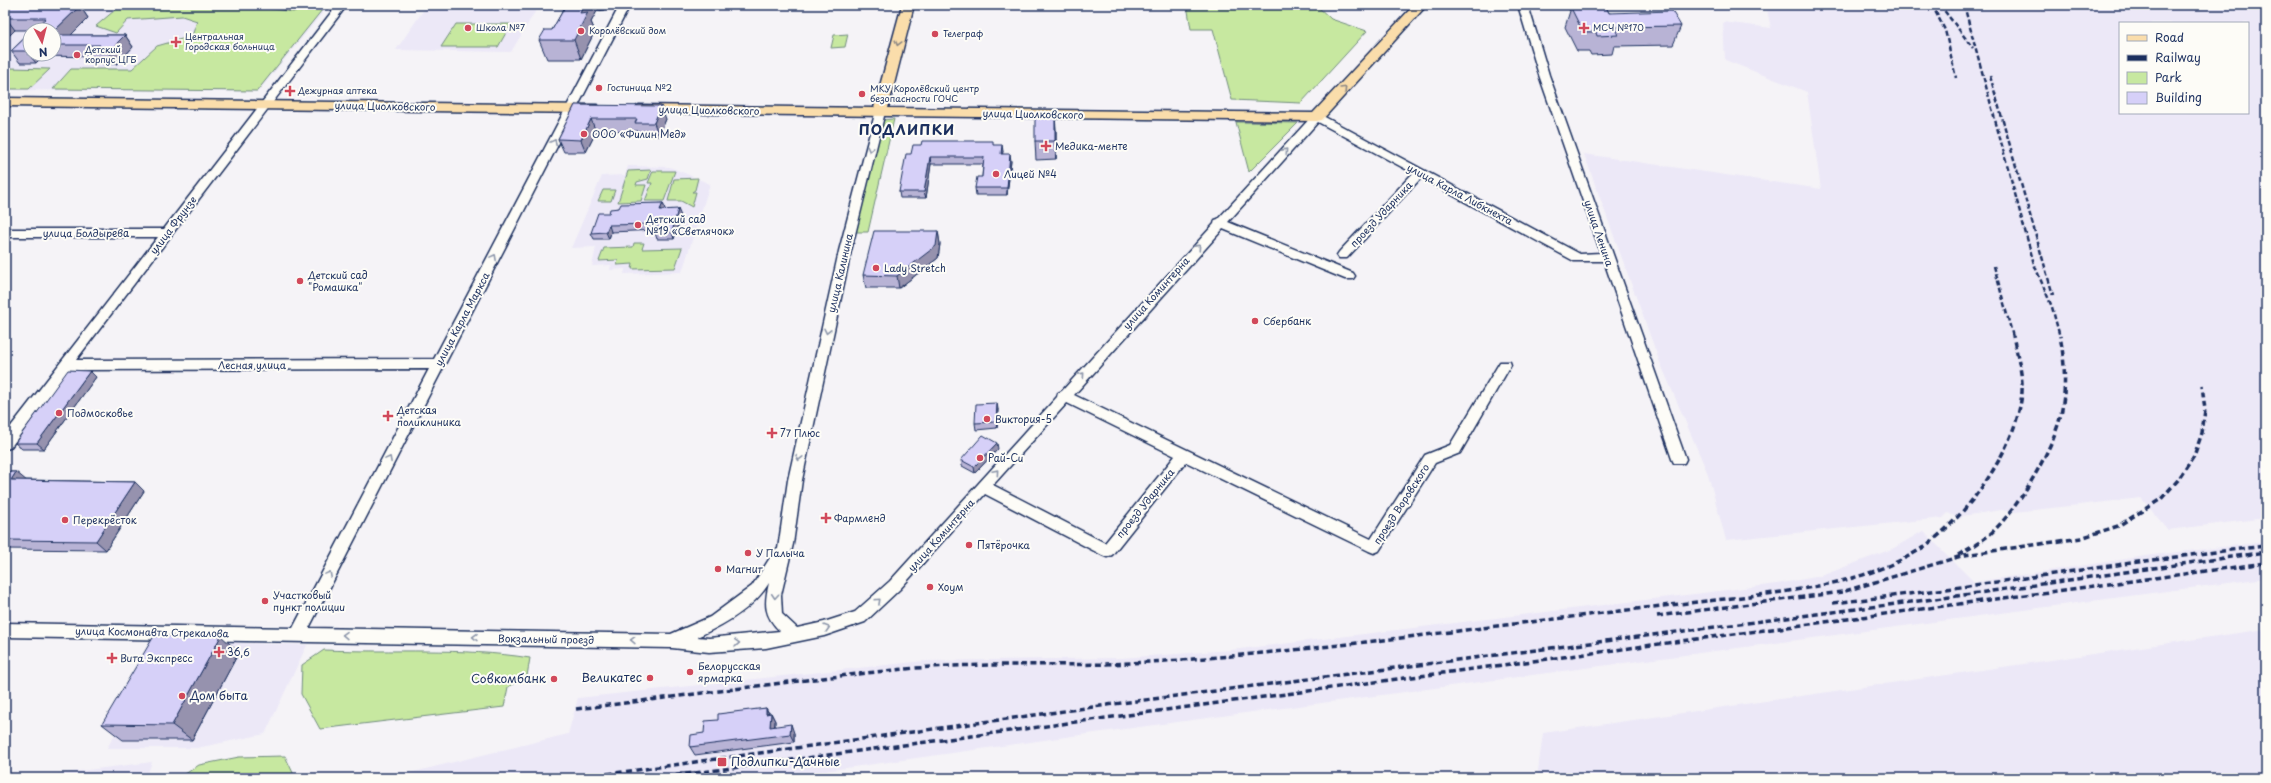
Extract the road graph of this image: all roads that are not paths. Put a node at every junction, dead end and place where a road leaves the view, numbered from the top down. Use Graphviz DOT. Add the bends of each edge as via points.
graph roads {
  1 [pos="342,5"];
  2 [pos="626,5"];
  3 [pos="908,5"];
  4 [pos="1422,5"];
  5 [pos="1523,5"];
  6 [pos="5,102"];
  7 [pos="265,105"];
  8 [pos="572,108"];
  9 [pos="609,109"];
  10 [pos="625,109"];
  11 [pos="880,112"];
  12 [pos="1317,117"];
  13 [pos="1420,172"];
  14 [pos="1220,223"];
  15 [pos="5,233"];
  16 [pos="167,233"];
  17 [pos="1343,255"];
  18 [pos="1607,256"];
  19 [pos="1349,276"];
  20 [pos="438,364"];
  21 [pos="1505,364"];
  22 [pos="66,365"];
  23 [pos="1063,396"];
  24 [pos="5,444"];
  25 [pos="1184,455"];
  26 [pos="1679,459"];
  27 [pos="984,487"];
  28 [pos="786,544"];
  29 [pos="715,622"];
  30 [pos="5,630"];
  31 [pos="298,634"];
  32 [pos="794,635"];
  33 [pos="672,641"];
  34 [pos="709,644"];
  1 -- 7 [label="street, улица Фрунзе"];
  2 -- 8 [label="street, улица Карла Маркса"];
  3 -- 11 [label="main road, улица Калинина, one-way"];
  12 -- 4 [label="main road, улица Коминтерна, one-way"];
  5 -- 18 [label="street, улица Ленина"];
  6 -- 7 [label="main road, улица Циолковского"];
  7 -- 8 [label="main road, улица Циолковского"];
  7 -- 16 [label="street, улица Фрунзе"];
  8 -- 9 [label="main road, улица Циолковского"];
  20 -- 8 [label="street, улица Карла Маркса, one-way"];
  10 -- 11 [label="main road, улица Циолковского"];
  11 -- 12 [label="main road, улица Циолковского"];
  11 -- 28 [label="street, улица Калинина, one-way" via="845,251 794,480"];
  12 -- 13 [label="street, улица Карла Либкнехта"];
  14 -- 12 [label="street, улица Коминтерна, one-way"];
  13 -- 17 [label="street, проезд Ударника"];
  13 -- 18 [label="street, улица Карла Либкнехта" via="1578,258"];
  14 -- 19 [label="street"];
  23 -- 14 [label="street, улица Коминтерна, one-way"];
  15 -- 16 [label="street, улица Болдырева"];
  16 -- 22 [label="street, улица Фрунзе"];
  18 -- 26 [label="street, улица Ленина"];
  20 -- 22 [label="street, Лесная улица"];
  31 -- 20 [label="street, улица Карла Маркса, one-way"];
  21 -- 25 [label="street, проезд Воровского" via="1455,449 1430,459 1374,547"];
  22 -- 24 [label="street, улица Фрунзе"];
  23 -- 25 [label="street"];
  27 -- 23 [label="street, улица Коминтерна, one-way"];
  25 -- 27 [label="street, проезд Ударника" via="1107,551"];
  32 -- 27 [label="street, улица Коминтерна, one-way" via="824,629 860,617 895,585"];
  28 -- 29 [label="street" via="757,590"];
  28 -- 32 [label="street, улица Калинина, one-way" via="774,596 776,617"];
  29 -- 33 [label="street"];
  29 -- 34 [label="street"];
  30 -- 31 [label="street, улица Космонавта Стрекалова"];
  33 -- 31 [label="street, Вокзальный проезд, one-way"];
  34 -- 32 [label="street, Вокзальный проезд, one-way" via="766,641"];
  33 -- 34 [label="street, Вокзальный проезд"];
}
